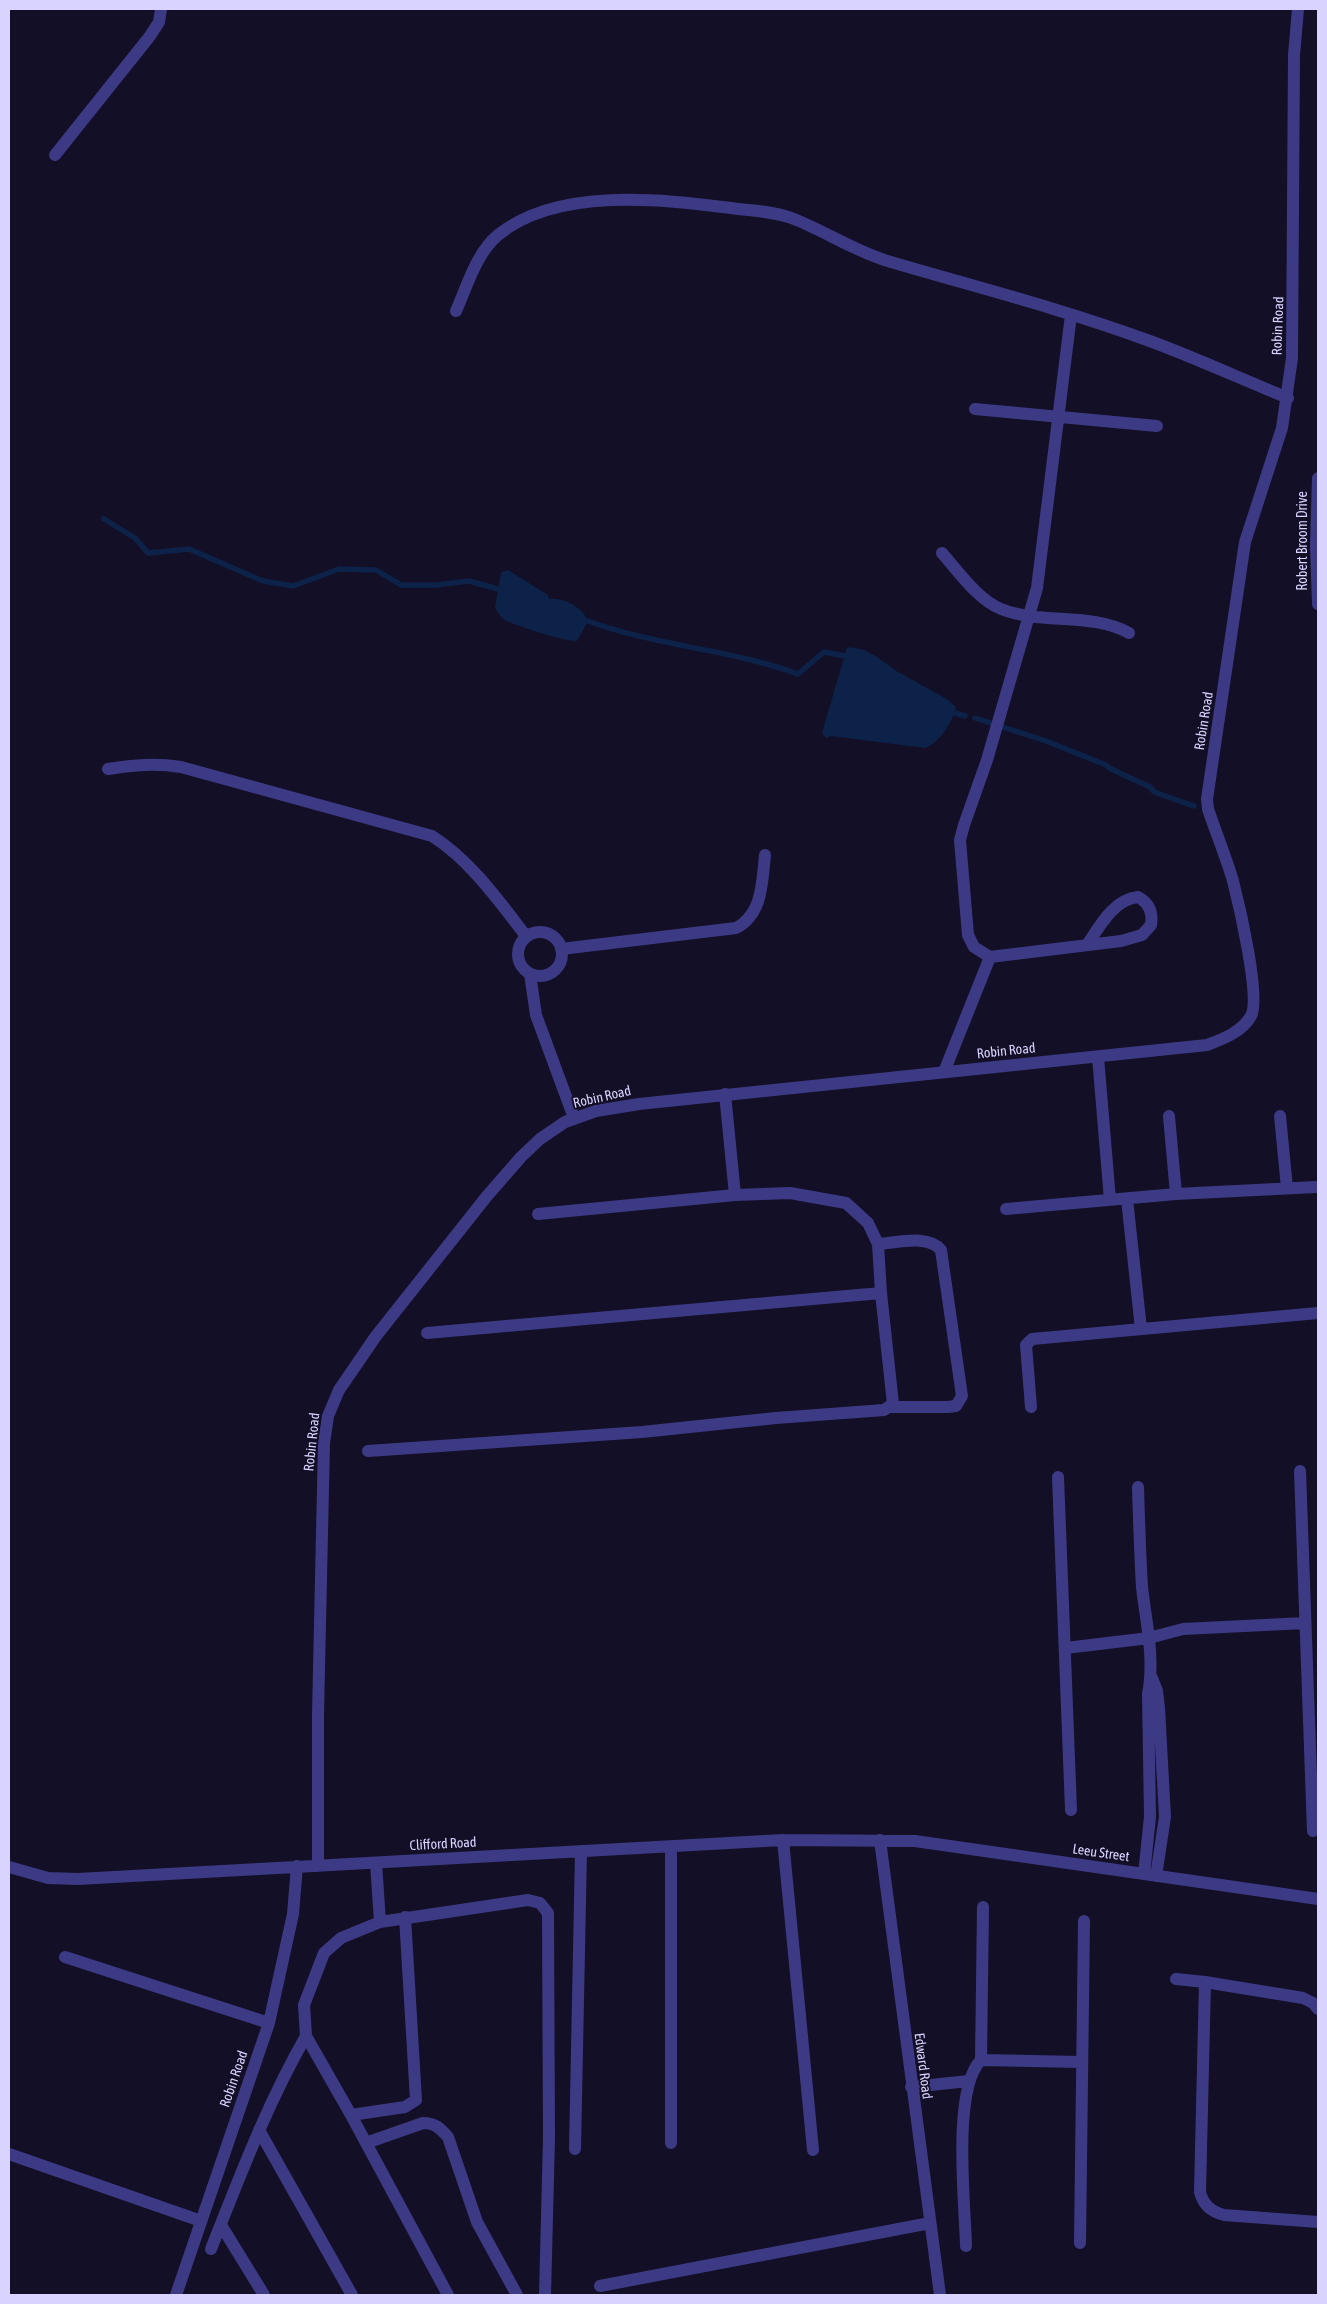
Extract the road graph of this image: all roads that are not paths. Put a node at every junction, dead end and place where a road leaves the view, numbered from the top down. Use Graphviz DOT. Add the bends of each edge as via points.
graph roads {
  1 [pos="162,9"];
  2 [pos="1298,9"];
  3 [pos="55,155"];
  4 [pos="456,311"];
  5 [pos="1071,315"];
  6 [pos="1288,398"];
  7 [pos="975,409"];
  8 [pos="1058,418"];
  9 [pos="1157,426"];
  10 [pos="1318,478"];
  11 [pos="942,553"];
  12 [pos="1318,604"];
  13 [pos="1030,616"];
  14 [pos="1129,633"];
  15 [pos="108,769"];
  16 [pos="765,855"];
  17 [pos="526,936"];
  18 [pos="1087,945"];
  19 [pos="562,949"];
  20 [pos="990,957"];
  21 [pos="530,974"];
  22 [pos="1098,1058"];
  23 [pos="944,1072"];
  24 [pos="725,1094"];
  25 [pos="1169,1116"];
  26 [pos="1280,1116"];
  27 [pos="574,1118"];
  28 [pos="1316,1187"];
  29 [pos="1287,1188"];
  30 [pos="1176,1194"];
  31 [pos="735,1195"];
  32 [pos="1127,1199"];
  33 [pos="1110,1200"];
  34 [pos="1006,1209"];
  35 [pos="538,1214"];
  36 [pos="878,1244"];
  37 [pos="881,1293"];
  38 [pos="1318,1313"];
  39 [pos="1141,1329"];
  40 [pos="427,1333"];
  41 [pos="892,1407"];
  42 [pos="1031,1407"];
  43 [pos="368,1451"];
  44 [pos="1300,1471"];
  45 [pos="1058,1477"];
  46 [pos="1138,1486"];
  47 [pos="1304,1623"];
  48 [pos="1149,1638"];
  49 [pos="1066,1648"];
  50 [pos="1071,1810"];
  51 [pos="1313,1831"];
  52 [pos="782,1840"];
  53 [pos="880,1840"];
  54 [pos="671,1846"];
  55 [pos="581,1851"];
  56 [pos="376,1863"];
  57 [pos="297,1866"];
  58 [pos="318,1866"];
  59 [pos="9,1867"];
  60 [pos="1150,1875"];
  61 [pos="1318,1900"];
  62 [pos="983,1907"];
  63 [pos="405,1917"];
  64 [pos="1084,1921"];
  65 [pos="380,1922"];
  66 [pos="65,1957"];
  67 [pos="1176,1979"];
  68 [pos="1205,1982"];
  69 [pos="1318,2009"];
  70 [pos="269,2023"];
  71 [pos="306,2036"];
  72 [pos="981,2060"];
  73 [pos="1081,2062"];
  74 [pos="969,2081"];
  75 [pos="911,2087"];
  76 [pos="351,2115"];
  77 [pos="259,2130"];
  78 [pos="366,2143"];
  79 [pos="671,2143"];
  80 [pos="575,2149"];
  81 [pos="813,2150"];
  82 [pos="9,2154"];
  83 [pos="201,2221"];
  84 [pos="1318,2222"];
  85 [pos="930,2223"];
  86 [pos="221,2225"];
  87 [pos="1080,2243"];
  88 [pos="966,2246"];
  89 [pos="211,2249"];
  90 [pos="600,2286"];
  91 [pos="176,2295"];
  92 [pos="264,2295"];
  93 [pos="352,2295"];
  94 [pos="448,2295"];
  95 [pos="517,2295"];
  96 [pos="545,2295"];
  97 [pos="940,2295"];
  1 -- 3 [label="street" via="150,36"];
  2 -- 6 [label="street, Robin Road" via="1294,64 1294,321"];
  4 -- 5 [label="street" via="488,245 504,231 540,213 564,207 634,199 774,213 794,219 860,252"];
  5 -- 6 [label="street" via="1148,340"];
  5 -- 8 [label="street"];
  6 -- 22 [label="street, Robin Road" via="1282,428 1245,542 1207,799 1233,881 1244,929 1253,1010 1235,1032 1207,1045"];
  7 -- 8 [label="street"];
  8 -- 9 [label="street"];
  8 -- 13 [label="street" via="1037,588"];
  10 -- 12 [label="street, Robert Broom Drive"];
  11 -- 13 [label="street" via="975,591 1000,609"];
  13 -- 14 [label="street" via="1116,626"];
  13 -- 20 [label="street" via="964,825 960,849 968,934 974,947"];
  15 -- 17 [label="street" via="160,763 181,767 432,836 463,861"];
  16 -- 19 [label="street" via="757,905 750,918 736,928"];
  17 -- 19 [label="street" via="540,931 547,933 559,942"];
  17 -- 21 [label="street" via="519,947 518,959"];
  18 -- 18 [label="street" via="1122,941 1142,934 1152,921 1146,902 1138,898 1124,901 1104,920"];
  18 -- 20 [label="street"];
  19 -- 21 [label="street" via="559,965 554,971 546,975"];
  20 -- 23 [label="street"];
  21 -- 27 [label="street" via="536,1015"];
  22 -- 23 [label="street, Robin Road"];
  22 -- 33 [label="street"];
  23 -- 24 [label="street, Robin Road"];
  24 -- 27 [label="street, Robin Road" via="639,1104"];
  24 -- 31 [label="street"];
  25 -- 30 [label="street"];
  26 -- 29 [label="street"];
  27 -- 58 [label="street, Robin Road" via="540,1139 487,1196 376,1336 339,1390 328,1416 324,1443 318,1704"];
  28 -- 29 [label="street"];
  29 -- 30 [label="street"];
  30 -- 32 [label="street"];
  31 -- 35 [label="street"];
  31 -- 36 [label="street" via="790,1193 846,1203 868,1223"];
  32 -- 33 [label="street"];
  32 -- 39 [label="street"];
  33 -- 34 [label="street"];
  36 -- 37 [label="street"];
  36 -- 41 [label="street" via="926,1241 937,1244 942,1250 962,1396 956,1406"];
  37 -- 40 [label="street"];
  37 -- 41 [label="street"];
  38 -- 39 [label="street"];
  39 -- 42 [label="street" via="1043,1336 1029,1341 1026,1352"];
  41 -- 43 [label="street" via="642,1432"];
  44 -- 47 [label="street"];
  45 -- 49 [label="street"];
  46 -- 48 [label="street" via="1142,1587"];
  47 -- 48 [label="street" via="1183,1629"];
  47 -- 51 [label="street"];
  48 -- 49 [label="street"];
  48 -- 60 [label="street" via="1151,1676 1159,1708 1165,1817"];
  49 -- 50 [label="street"];
  52 -- 53 [label="street, Clifford Road"];
  52 -- 54 [label="street, Clifford Road"];
  52 -- 81 [label="street"];
  53 -- 60 [label="street, Leeu Street" via="915,1841"];
  53 -- 75 [label="street, Edward Road"];
  54 -- 55 [label="street, Clifford Road"];
  54 -- 79 [label="street"];
  55 -- 56 [label="street, Clifford Road"];
  55 -- 80 [label="street"];
  56 -- 58 [label="street, Clifford Road"];
  56 -- 65 [label="street"];
  57 -- 58 [label="street, Clifford Road"];
  57 -- 59 [label="street, Clifford Road" via="78,1879 48,1878"];
  57 -- 70 [label="street, Robin Road" via="293,1914"];
  60 -- 61 [label="street, Leeu Street"];
  62 -- 72 [label="street"];
  63 -- 65 [label="street"];
  63 -- 76 [label="street" via="416,2100 405,2107"];
  63 -- 96 [label="street" via="528,1900 540,1904 548,1914 550,2138"];
  64 -- 73 [label="street"];
  65 -- 71 [label="street" via="341,1938 324,1953 304,2004"];
  66 -- 70 [label="street"];
  67 -- 68 [label="street"];
  68 -- 69 [label="street" via="1303,1998"];
  68 -- 84 [label="street" via="1200,2192 1203,2201 1224,2215"];
  70 -- 83 [label="street, Robin Road"];
  71 -- 76 [label="street"];
  71 -- 77 [label="street"];
  72 -- 73 [label="street"];
  72 -- 74 [label="street"];
  73 -- 87 [label="street"];
  74 -- 75 [label="street"];
  74 -- 88 [label="street" via="963,2138"];
  75 -- 85 [label="street, Edward Road"];
  76 -- 78 [label="street"];
  77 -- 86 [label="street"];
  77 -- 93 [label="street"];
  78 -- 94 [label="street"];
  78 -- 95 [label="street" via="423,2123 442,2130 448,2137 477,2222"];
  82 -- 83 [label="street"];
  83 -- 91 [label="street, Robin Road"];
  85 -- 90 [label="street"];
  85 -- 97 [label="street, Edward Road"];
  86 -- 89 [label="street"];
  86 -- 92 [label="street"];
}
